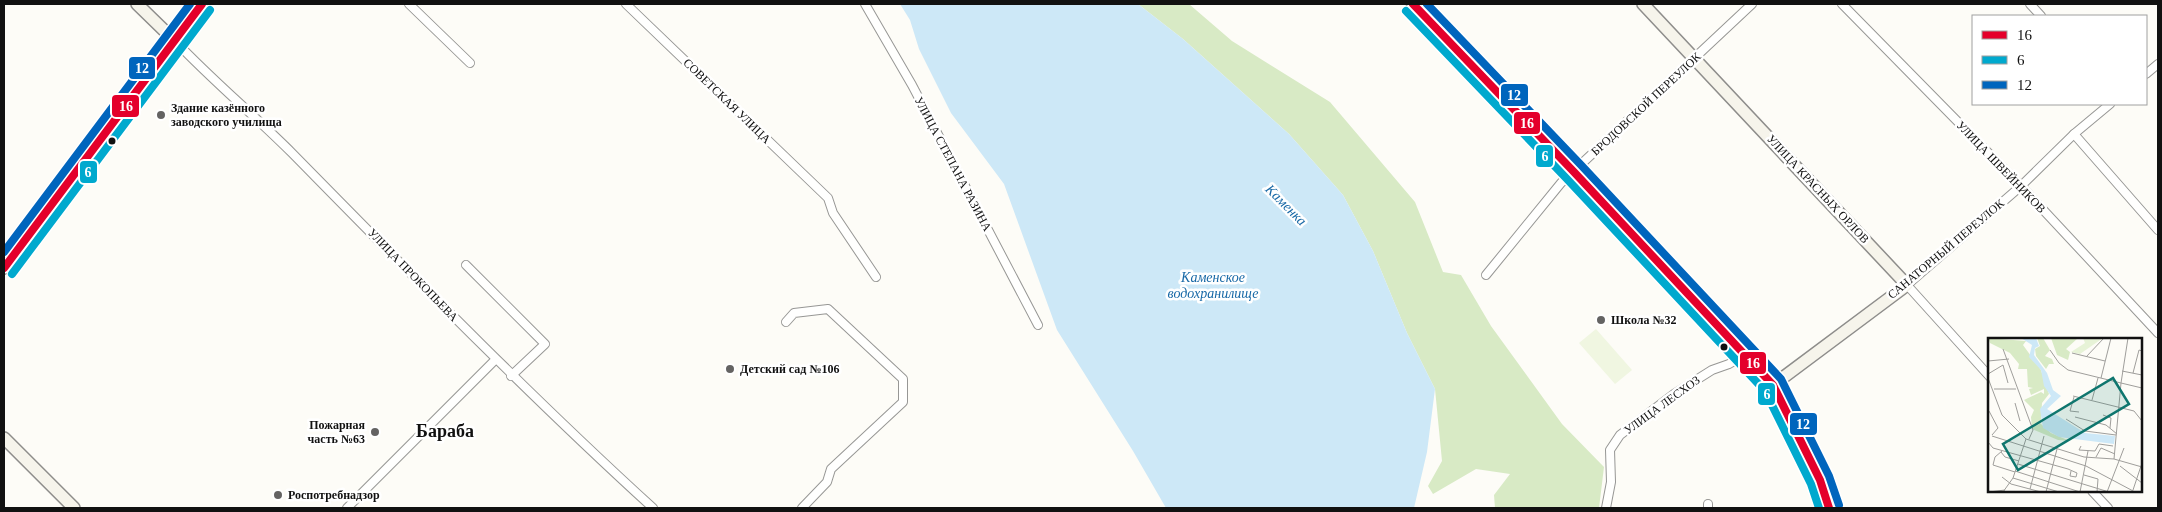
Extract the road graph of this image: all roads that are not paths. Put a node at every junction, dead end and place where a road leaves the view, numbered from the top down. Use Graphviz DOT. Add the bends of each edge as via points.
graph roads {
  1 [pos="137,4"];
  2 [pos="202,4"];
  3 [pos="409,4"];
  4 [pos="626,4"];
  5 [pos="865,4"];
  6 [pos="1413,4"];
  7 [pos="1643,4"];
  8 [pos="1752,4"];
  9 [pos="1842,4"];
  10 [pos="2030,4"];
  11 [pos="2040,15"];
  12 [pos="175,41"];
  13 [pos="1695,58"];
  14 [pos="470,63"];
  15 [pos="2158,64"];
  16 [pos="2147,73"];
  17 [pos="2109,105"];
  18 [pos="2074,134"];
  19 [pos="1574,172"];
  20 [pos="2020,186"];
  21 [pos="2158,230"];
  22 [pos="466,265"];
  23 [pos="4,268"];
  24 [pos="1486,275"];
  25 [pos="876,277"];
  26 [pos="1907,284"];
  27 [pos="786,322"];
  28 [pos="1038,325"];
  29 [pos="2158,332"];
  30 [pos="1746,354"];
  31 [pos="495,360"];
  32 [pos="1988,375"];
  33 [pos="512,376"];
  34 [pos="1773,385"];
  35 [pos="4,438"];
  36 [pos="2093,492"];
  37 [pos="74,508"];
  38 [pos="347,508"];
  39 [pos="652,508"];
  40 [pos="802,508"];
  41 [pos="1606,508"];
  42 [pos="1829,508"];
  43 [pos="2108,508"];
  1 -- 12 [label="street"];
  2 -- 12 [label="street"];
  3 -- 14 [label="street"];
  4 -- 25 [label="street, СОВЕТСКАЯ УЛИЦА" via="828,198 834,213"];
  5 -- 28 [label="street, УЛИЦА СТЕПАНА РАЗИНА" via="912,85"];
  6 -- 19 [label="main road"];
  7 -- 13 [label="street, УЛИЦА КРАСНЫХ ОРЛОВ"];
  8 -- 13 [label="street, БРОДОВСКОЙ ПЕРЕУЛОК"];
  9 -- 20 [label="street, УЛИЦА ШВЕЙНИКОВ"];
  10 -- 11 [label="street"];
  12 -- 23 [label="street"];
  12 -- 31 [label="street, УЛИЦА ПРОКОПЬЕВА" via="292,153"];
  13 -- 19 [label="street, БРОДОВСКОЙ ПЕРЕУЛОК"];
  13 -- 26 [label="street, УЛИЦА КРАСНЫХ ОРЛОВ"];
  15 -- 16 [label="street"];
  17 -- 18 [label="street, САНАТОРНЫЙ ПЕРЕУЛОК"];
  18 -- 20 [label="street, САНАТОРНЫЙ ПЕРЕУЛОК"];
  18 -- 21 [label="street"];
  19 -- 24 [label="street, БРОДОВСКОЙ ПЕРЕУЛОК" via="1561,183"];
  19 -- 30 [label="main road"];
  20 -- 26 [label="street, САНАТОРНЫЙ ПЕРЕУЛОК"];
  20 -- 29 [label="street, УЛИЦА ШВЕЙНИКОВ"];
  22 -- 33 [label="street" via="545,344"];
  26 -- 32 [label="street, УЛИЦА КРАСНЫХ ОРЛОВ"];
  26 -- 34 [label="street, САНАТОРНЫЙ ПЕРЕУЛОК"];
  27 -- 40 [label="street" via="794,313 828,309 903,379 903,402 831,469 827,482"];
  30 -- 34 [label="main road"];
  30 -- 41 [label="street, УЛИЦА ЛЕСХОЗ" via="1712,370 1674,394 1620,435 1610,450 1611,482"];
  31 -- 33 [label="street, УЛИЦА ПРОКОПЬЕВА"];
  31 -- 38 [label="street"];
  33 -- 39 [label="street, УЛИЦА ПРОКОПЬЕВА"];
  34 -- 42 [label="main road" via="1820,480"];
  35 -- 37 [label="street"];
  36 -- 43 [label="street"];
}
